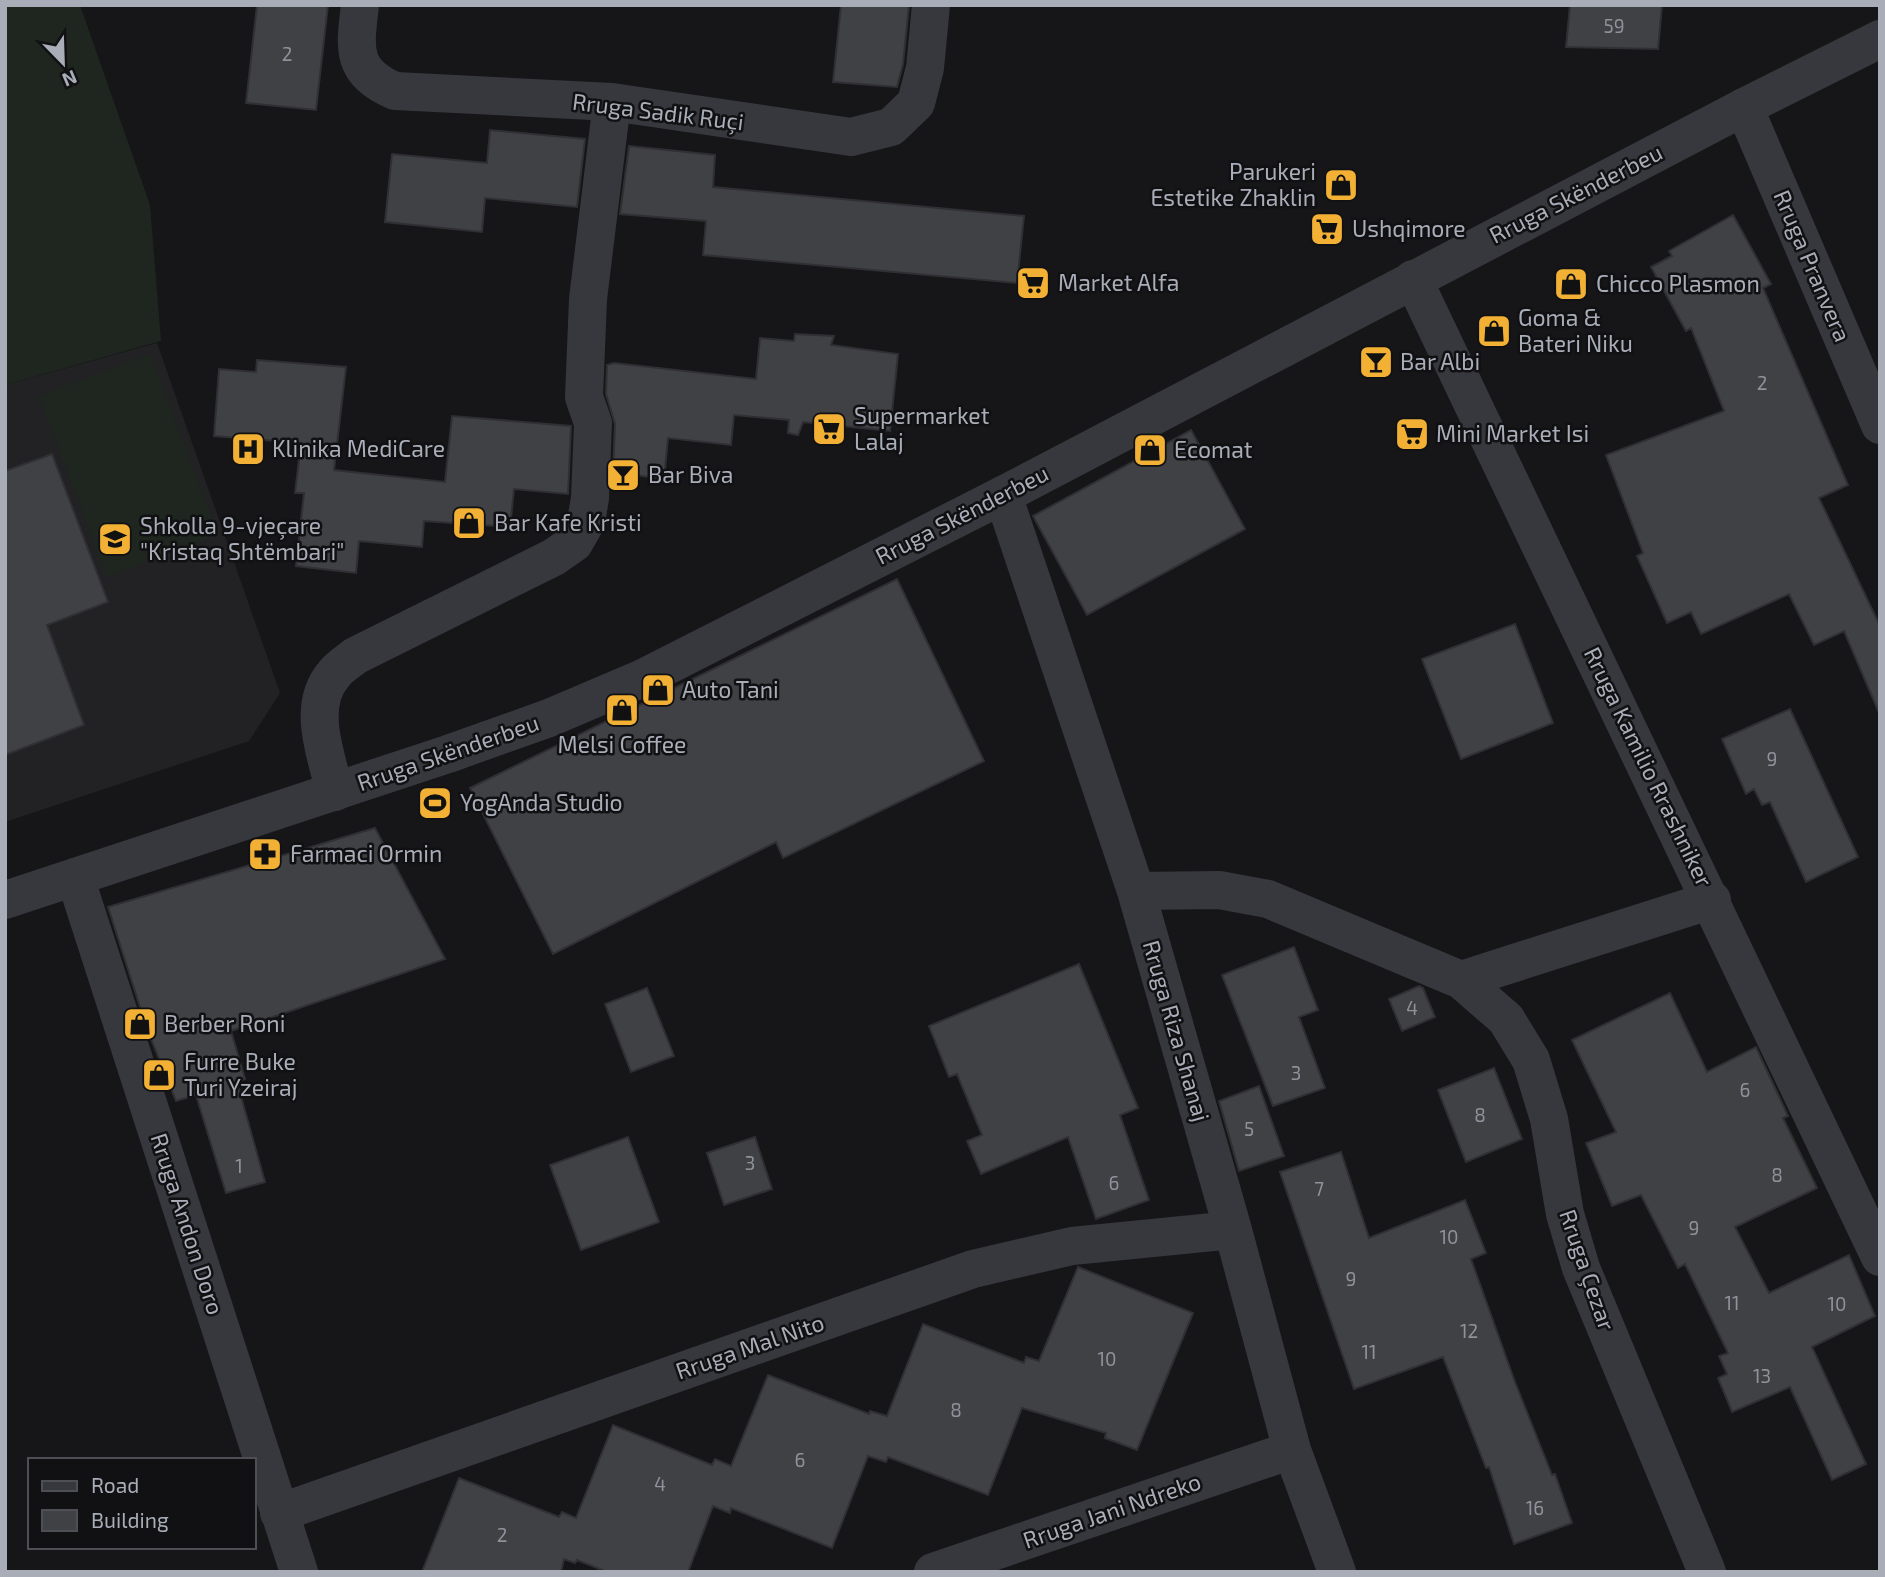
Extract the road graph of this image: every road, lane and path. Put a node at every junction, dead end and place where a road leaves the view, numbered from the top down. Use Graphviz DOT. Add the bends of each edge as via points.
graph roads {
  1 [pos="360,5"];
  2 [pos="931,5"];
  3 [pos="1880,39"];
  4 [pos="612,102"];
  5 [pos="1744,107"];
  6 [pos="1413,279"];
  7 [pos="1880,425"];
  8 [pos="1003,495"];
  9 [pos="335,792"];
  10 [pos="75,877"];
  11 [pos="1136,891"];
  12 [pos="5,900"];
  13 [pos="1712,900"];
  14 [pos="1461,980"];
  15 [pos="1233,1230"];
  16 [pos="1880,1257"];
  17 [pos="1292,1450"];
  18 [pos="279,1513"];
  19 [pos="299,1572"];
  20 [pos="933,1572"];
  21 [pos="1336,1572"];
  22 [pos="1707,1572"];
  1 -- 4 [label="street, Rruga Sadik Ruçi" via="356,38 360,63 374,82 395,91"];
  2 -- 4 [label="street, Rruga Sadik Ruçi" via="925,68 916,103 891,127 851,137"];
  3 -- 5 [label="street, Rruga Skënderbeu"];
  4 -- 9 [label="street" via="588,299 584,397 593,424 586,522 573,543 554,557 355,656 333,674 320,700 320,728"];
  5 -- 6 [label="street, Rruga Skënderbeu"];
  5 -- 7 [label="street, Rruga Pranvera"];
  6 -- 8 [label="street, Rruga Skënderbeu"];
  6 -- 13 [label="street, Rruga Kamilio Rrashniker"];
  8 -- 9 [label="street, Rruga Skënderbeu" via="643,678 550,718"];
  8 -- 11 [label="street, Rruga Riza Shanaj"];
  9 -- 10 [label="street, Rruga Skënderbeu"];
  10 -- 12 [label="street, Rruga Skënderbeu"];
  10 -- 18 [label="street, Rruga Andon Doro"];
  11 -- 14 [label="street, Rruga Çezar" via="1219,890 1268,899"];
  11 -- 15 [label="street, Rruga Riza Shanaj"];
  13 -- 14 [label="street"];
  13 -- 16 [label="street, Rruga Kamilio Rrashniker"];
  14 -- 22 [label="street, Rruga Çezar" via="1506,1019 1531,1060 1549,1118 1565,1214 1581,1268"];
  15 -- 17 [label="street, Rruga Riza Shanaj"];
  15 -- 18 [label="street, Rruga Mal Nito" via="1072,1245 973,1269"];
  17 -- 20 [label="street, Rruga Jani Ndreko"];
  17 -- 21 [label="street, Rruga Riza Shanaj"];
  18 -- 19 [label="street, Rruga Andon Doro"];
}
